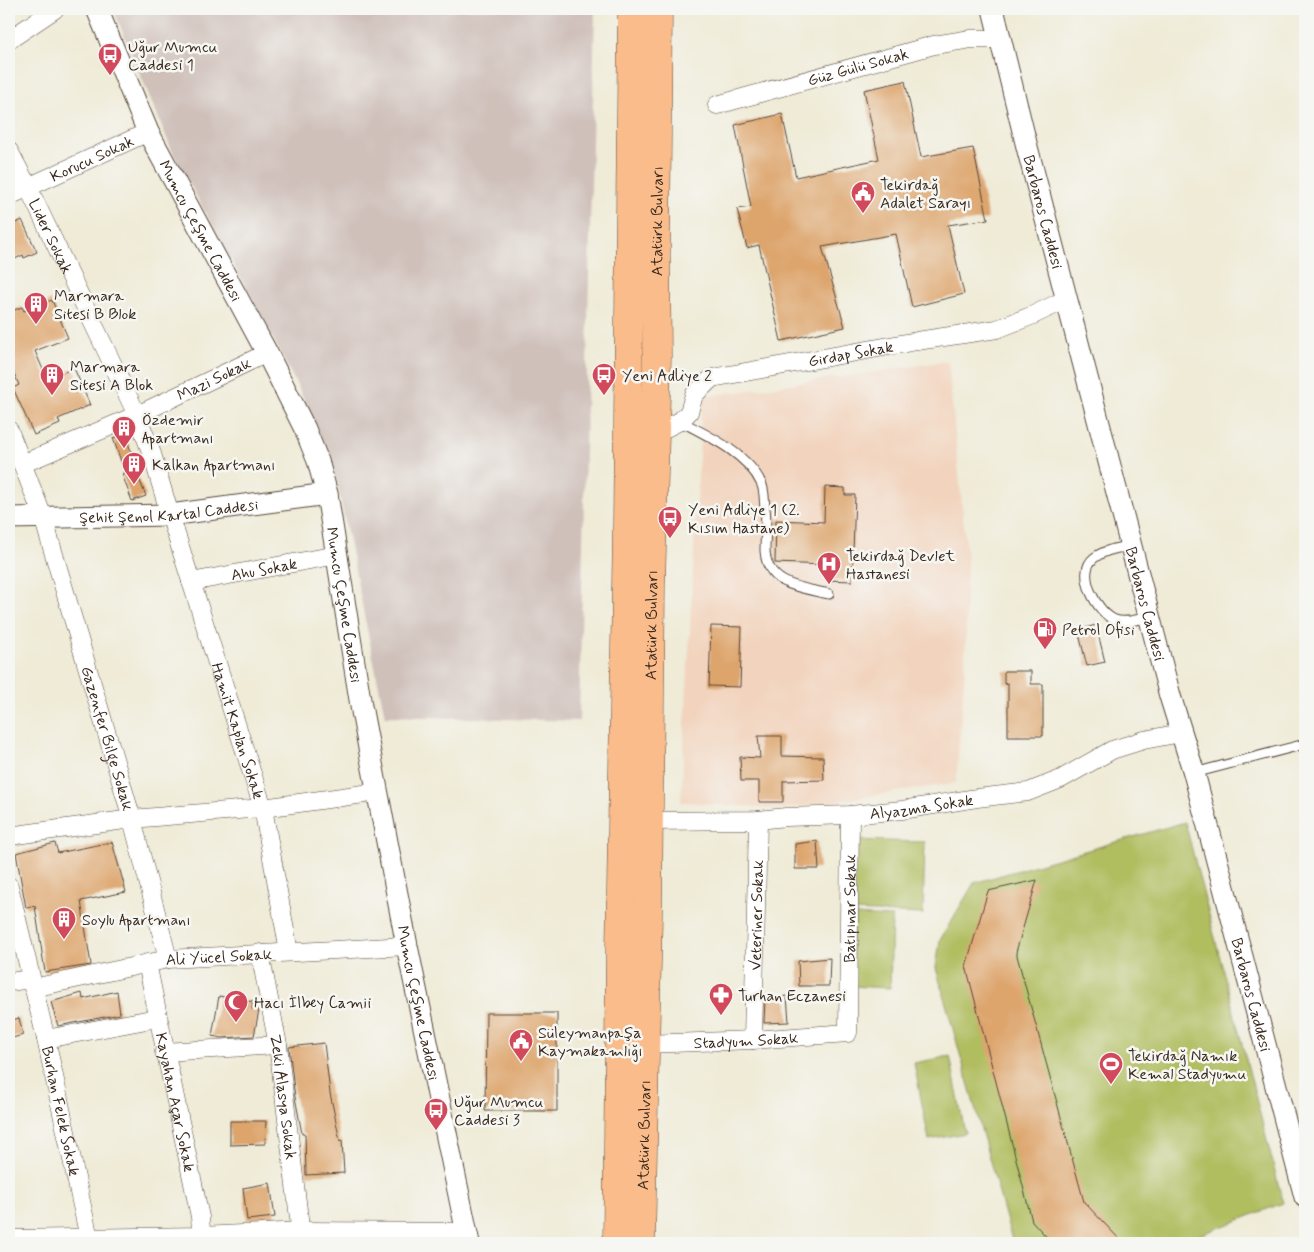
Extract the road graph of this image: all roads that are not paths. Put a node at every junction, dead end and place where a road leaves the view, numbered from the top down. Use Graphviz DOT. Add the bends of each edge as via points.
graph roads {
  1 [pos="55,9"];
  2 [pos="97,9"];
  3 [pos="632,9"];
  4 [pos="658,9"];
  5 [pos="993,9"];
  6 [pos="1000,39"];
  7 [pos="9,40"];
  8 [pos="717,105"];
  9 [pos="148,132"];
  10 [pos="9,151"];
  11 [pos="28,187"];
  12 [pos="9,196"];
  13 [pos="1067,299"];
  14 [pos="267,352"];
  15 [pos="137,415"];
  16 [pos="680,421"];
  17 [pos="9,430"];
  18 [pos="654,434"];
  19 [pos="22,464"];
  20 [pos="327,494"];
  21 [pos="170,515"];
  22 [pos="43,517"];
  23 [pos="9,518"];
  24 [pos="1131,545"];
  25 [pos="336,555"];
  26 [pos="191,582"];
  27 [pos="829,594"];
  28 [pos="1150,617"];
  29 [pos="1181,733"];
  30 [pos="1305,744"];
  31 [pos="1194,773"];
  32 [pos="378,792"];
  33 [pos="263,808"];
  34 [pos="850,815"];
  35 [pos="132,819"];
  36 [pos="758,820"];
  37 [pos="648,821"];
  38 [pos="9,836"];
  39 [pos="9,886"];
  40 [pos="407,946"];
  41 [pos="289,952"];
  42 [pos="260,953"];
  43 [pos="168,959"];
  44 [pos="147,963"];
  45 [pos="9,982"];
  46 [pos="32,984"];
  47 [pos="157,1018"];
  48 [pos="848,1033"];
  49 [pos="46,1039"];
  50 [pos="753,1040"];
  51 [pos="645,1044"];
  52 [pos="278,1045"];
  53 [pos="164,1052"];
  54 [pos="1305,1197"];
  55 [pos="302,1237"];
  56 [pos="404,1237"];
  57 [pos="467,1238"];
  58 [pos="9,1239"];
  59 [pos="90,1240"];
  60 [pos="201,1240"];
  61 [pos="617,1243"];
  62 [pos="641,1243"];
  1 -- 7 [label="street"];
  2 -- 9 [label="street, Mumcu Çeşme Caddesi"];
  3 -- 61 [label="main road, Atatürk Bulvarı"];
  4 -- 18 [label="main road, Atatürk Bulvarı"];
  5 -- 6 [label="street, Barbaros Caddesi"];
  6 -- 8 [label="street, Güz Gülü Sokak" via="934,44"];
  6 -- 13 [label="street, Barbaros Caddesi"];
  9 -- 11 [label="street, Korucu Sokak"];
  9 -- 14 [label="street, Mumcu Çeşme Caddesi"];
  10 -- 11 [label="street, Lider Sokak"];
  11 -- 12 [label="street, Korucu Sokak"];
  11 -- 15 [label="street, Lider Sokak"];
  13 -- 16 [label="street, Girdap Sokak" via="997,329 712,378 694,395 689,412"];
  13 -- 24 [label="street, Barbaros Caddesi"];
  14 -- 15 [label="street, Mazi Sokak"];
  14 -- 20 [label="street, Mumcu Çeşme Caddesi" via="305,429"];
  15 -- 19 [label="street, Mazi Sokak"];
  15 -- 21 [label="street, Lider Sokak"];
  16 -- 18 [label="street"];
  16 -- 27 [label="lane" via="718,441 750,465 762,484 766,515 765,554 772,573 786,584"];
  17 -- 19 [label="street, Gazenfer Bilge Sokak"];
  18 -- 37 [label="main road, Atatürk Bulvarı"];
  19 -- 22 [label="street, Gazenfer Bilge Sokak"];
  20 -- 21 [label="street, Şehit Şenol Kartal Caddesi"];
  20 -- 25 [label="street, Mumcu Çeşme Caddesi"];
  21 -- 22 [label="street, Şehit Şenol Kartal Caddesi"];
  21 -- 26 [label="street, Hamit Kaplan Sokak"];
  22 -- 23 [label="street, Şehit Şenol Kartal Caddesi"];
  22 -- 35 [label="street, Gazenfer Bilge Sokak"];
  24 -- 28 [label="street, Barbaros Caddesi"];
  24 -- 28 [label="lane" via="1104,552 1092,560 1087,570 1087,582 1094,602 1104,614 1126,621"];
  25 -- 26 [label="street, Ahu Sokak"];
  25 -- 32 [label="street, Mumcu Çeşme Caddesi"];
  26 -- 33 [label="street, Hamit Kaplan Sokak"];
  28 -- 29 [label="street, Barbaros Caddesi"];
  29 -- 31 [label="street, Barbaros Caddesi"];
  29 -- 34 [label="street, Alyazma Sokak" via="1112,750 1061,779 1028,792"];
  30 -- 31 [label="lane"];
  31 -- 54 [label="street, Barbaros Caddesi"];
  32 -- 33 [label="street"];
  32 -- 40 [label="street, Mumcu Çeşme Caddesi"];
  33 -- 35 [label="street"];
  33 -- 41 [label="street, Hamit Kaplan Sokak"];
  34 -- 36 [label="street, Alyazma Sokak"];
  34 -- 48 [label="street, Batıpınar Sokak"];
  35 -- 38 [label="street"];
  35 -- 43 [label="street, Gazenfer Bilge Sokak"];
  36 -- 37 [label="street, Alyazma Sokak"];
  36 -- 50 [label="street, Veteriner Sokak"];
  37 -- 51 [label="main road, Atatürk Bulvarı"];
  39 -- 46 [label="street, Burhan Felek Sokak"];
  40 -- 41 [label="street, Ali Yücel Sokak"];
  40 -- 57 [label="street, Mumcu Çeşme Caddesi"];
  41 -- 42 [label="street, Ali Yücel Sokak"];
  42 -- 43 [label="street, Ali Yücel Sokak"];
  42 -- 52 [label="street, Zeki Alasya Sokak"];
  43 -- 44 [label="street, Ali Yücel Sokak"];
  44 -- 46 [label="street, Ali Yücel Sokak"];
  44 -- 47 [label="street, Kayahan Açar Sokak"];
  45 -- 46 [label="street, Ali Yücel Sokak"];
  46 -- 49 [label="street, Burhan Felek Sokak"];
  47 -- 49 [label="street"];
  47 -- 53 [label="street, Kayahan Açar Sokak"];
  48 -- 50 [label="street, Stadyum Sokak"];
  49 -- 59 [label="street, Burhan Felek Sokak"];
  50 -- 51 [label="street, Stadyum Sokak"];
  51 -- 62 [label="main road, Atatürk Bulvarı"];
  52 -- 53 [label="street"];
  52 -- 55 [label="street, Zeki Alasya Sokak"];
  53 -- 60 [label="street, Kayahan Açar Sokak" via="200,1217"];
  55 -- 56 [label="street"];
  55 -- 60 [label="street"];
  56 -- 57 [label="street"];
  58 -- 59 [label="street"];
  59 -- 60 [label="street"];
}
